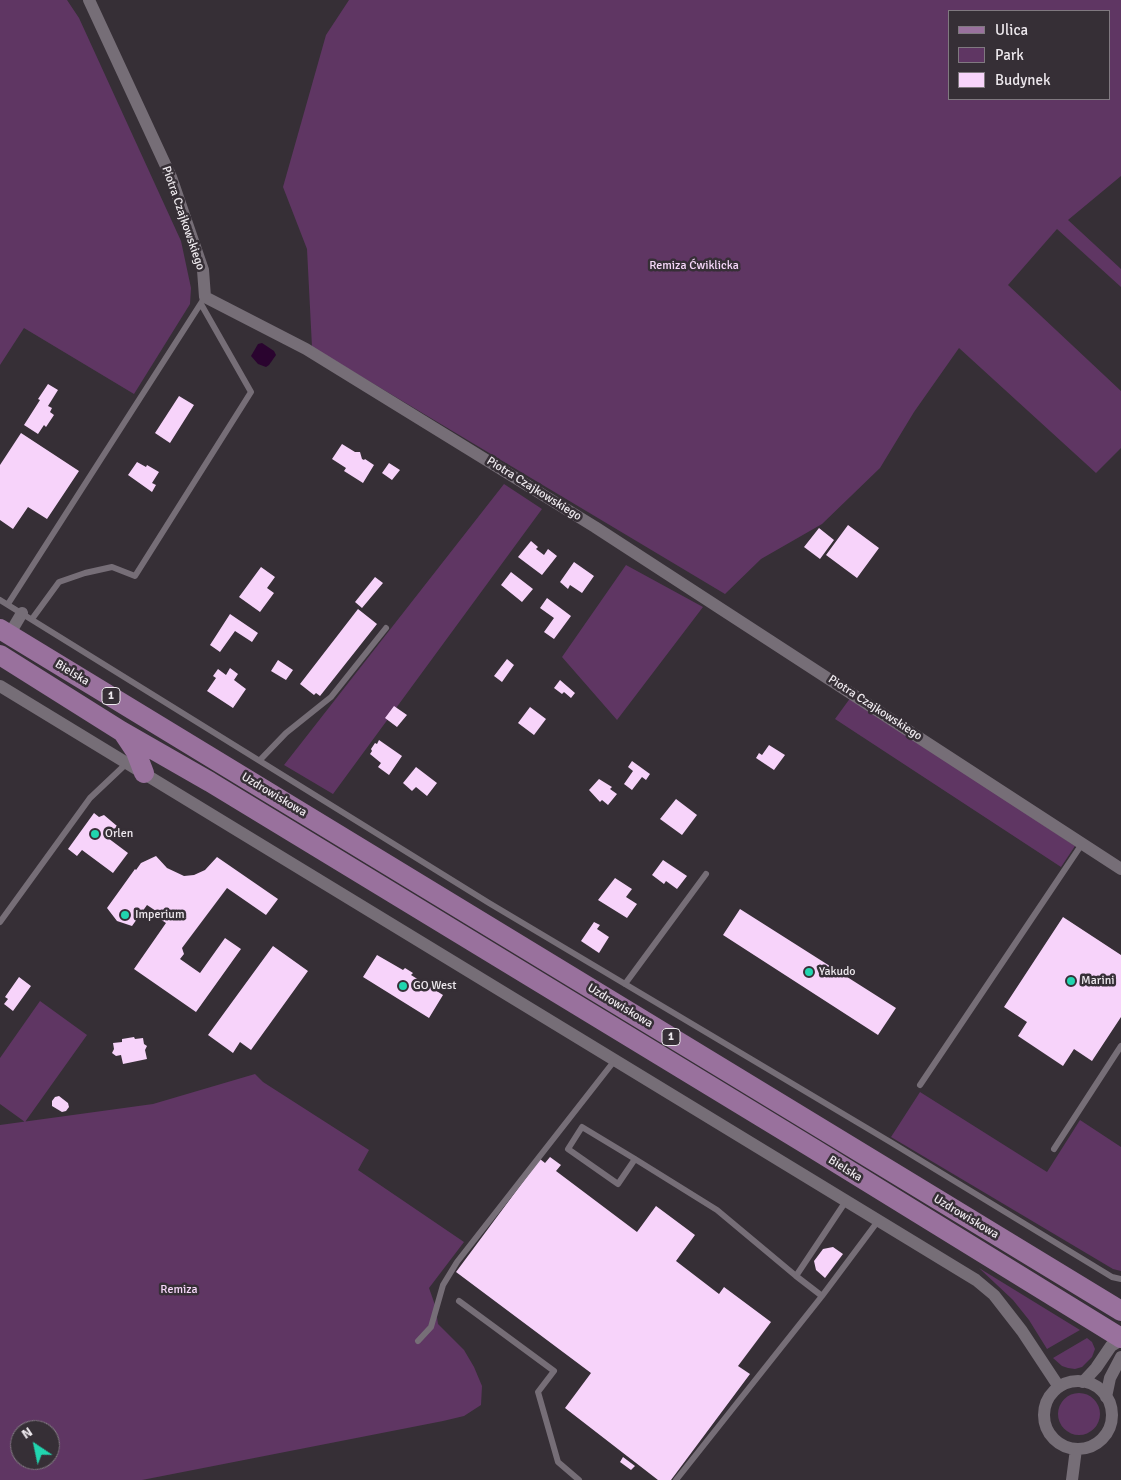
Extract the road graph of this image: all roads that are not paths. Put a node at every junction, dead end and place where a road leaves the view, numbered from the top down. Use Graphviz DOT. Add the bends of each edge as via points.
graph roads {
  1 [pos="88,1"];
  2 [pos="203,300"];
  3 [pos="0,600"];
  4 [pos="8,604"];
  5 [pos="27,616"];
  6 [pos="386,628"];
  7 [pos="5,632"];
  8 [pos="0,655"];
  9 [pos="0,686"];
  10 [pos="121,731"];
  11 [pos="260,760"];
  12 [pos="222,763"];
  13 [pos="135,768"];
  14 [pos="210,782"];
  15 [pos="1082,844"];
  16 [pos="1121,870"];
  17 [pos="706,874"];
  18 [pos="0,922"];
  19 [pos="625,984"];
  20 [pos="1121,1046"];
  21 [pos="615,1060"];
  22 [pos="920,1085"];
  23 [pos="814,1149"];
  24 [pos="1054,1149"];
  25 [pos="635,1159"];
  26 [pos="876,1188"];
  27 [pos="846,1201"];
  28 [pos="878,1221"];
  29 [pos="796,1276"];
  30 [pos="1121,1278"];
  31 [pos="822,1296"];
  32 [pos="459,1301"];
  33 [pos="1121,1311"];
  34 [pos="1121,1339"];
  35 [pos="418,1341"];
  36 [pos="1121,1357"];
  37 [pos="1083,1382"];
  38 [pos="1059,1387"];
  39 [pos="1106,1396"];
  40 [pos="1116,1422"];
  41 [pos="1076,1449"];
  42 [pos="579,1480"];
  43 [pos="676,1480"];
  44 [pos="1072,1480"];
  1 -- 2 [label="street, Piotra Czajkowskiego" via="171,177 203,270"];
  2 -- 4 [label="lane"];
  2 -- 5 [label="lane" via="251,392 135,576 112,566 60,582"];
  2 -- 15 [label="street, Piotra Czajkowskiego" via="306,349 595,527"];
  3 -- 4 [label="lane"];
  4 -- 5 [label="lane"];
  5 -- 7 [label="street"];
  5 -- 11 [label="lane"];
  6 -- 11 [label="lane" via="332,698 286,732"];
  7 -- 12 [label="main road, Bielska / 1"];
  8 -- 10 [label="main road, Bielska / 1"];
  9 -- 13 [label="street"];
  10 -- 13 [label="main road" via="136,752"];
  10 -- 14 [label="main road, Bielska / 1"];
  11 -- 19 [label="lane"];
  12 -- 33 [label="main road, Uzdrowiskowa / 1"];
  13 -- 18 [label="lane" via="90,798"];
  13 -- 21 [label="street"];
  14 -- 23 [label="main road, Uzdrowiskowa / 1"];
  15 -- 16 [label="street, Piotra Czajkowskiego"];
  15 -- 22 [label="lane"];
  17 -- 19 [label="lane"];
  19 -- 30 [label="lane" via="1112,1277"];
  20 -- 24 [label="lane"];
  21 -- 27 [label="street"];
  21 -- 35 [label="lane" via="457,1262 444,1285 431,1327"];
  23 -- 26 [label="main road, Bielska / 1"];
  25 -- 25 [label="lane" via="582,1127 568,1149 618,1184"];
  25 -- 29 [label="lane" via="718,1210"];
  26 -- 34 [label="main road, Uzdrowiskowa / 1"];
  27 -- 28 [label="street"];
  27 -- 29 [label="lane"];
  28 -- 31 [label="lane"];
  28 -- 38 [label="street" via="976,1280 994,1295"];
  29 -- 31 [label="lane"];
  31 -- 43 [label="lane"];
  32 -- 42 [label="lane" via="554,1371 538,1392 558,1462"];
  34 -- 37 [label="street" via="1111,1346"];
  36 -- 39 [label="street" via="1110,1378"];
  37 -- 38 [label="street" via="1075,1381"];
  37 -- 39 [label="street" via="1100,1389"];
  38 -- 41 [label="street" via="1046,1403 1045,1424 1057,1442"];
  39 -- 40 [label="street"];
  40 -- 41 [label="street" via="1095,1444"];
  41 -- 44 [label="street"];
}
